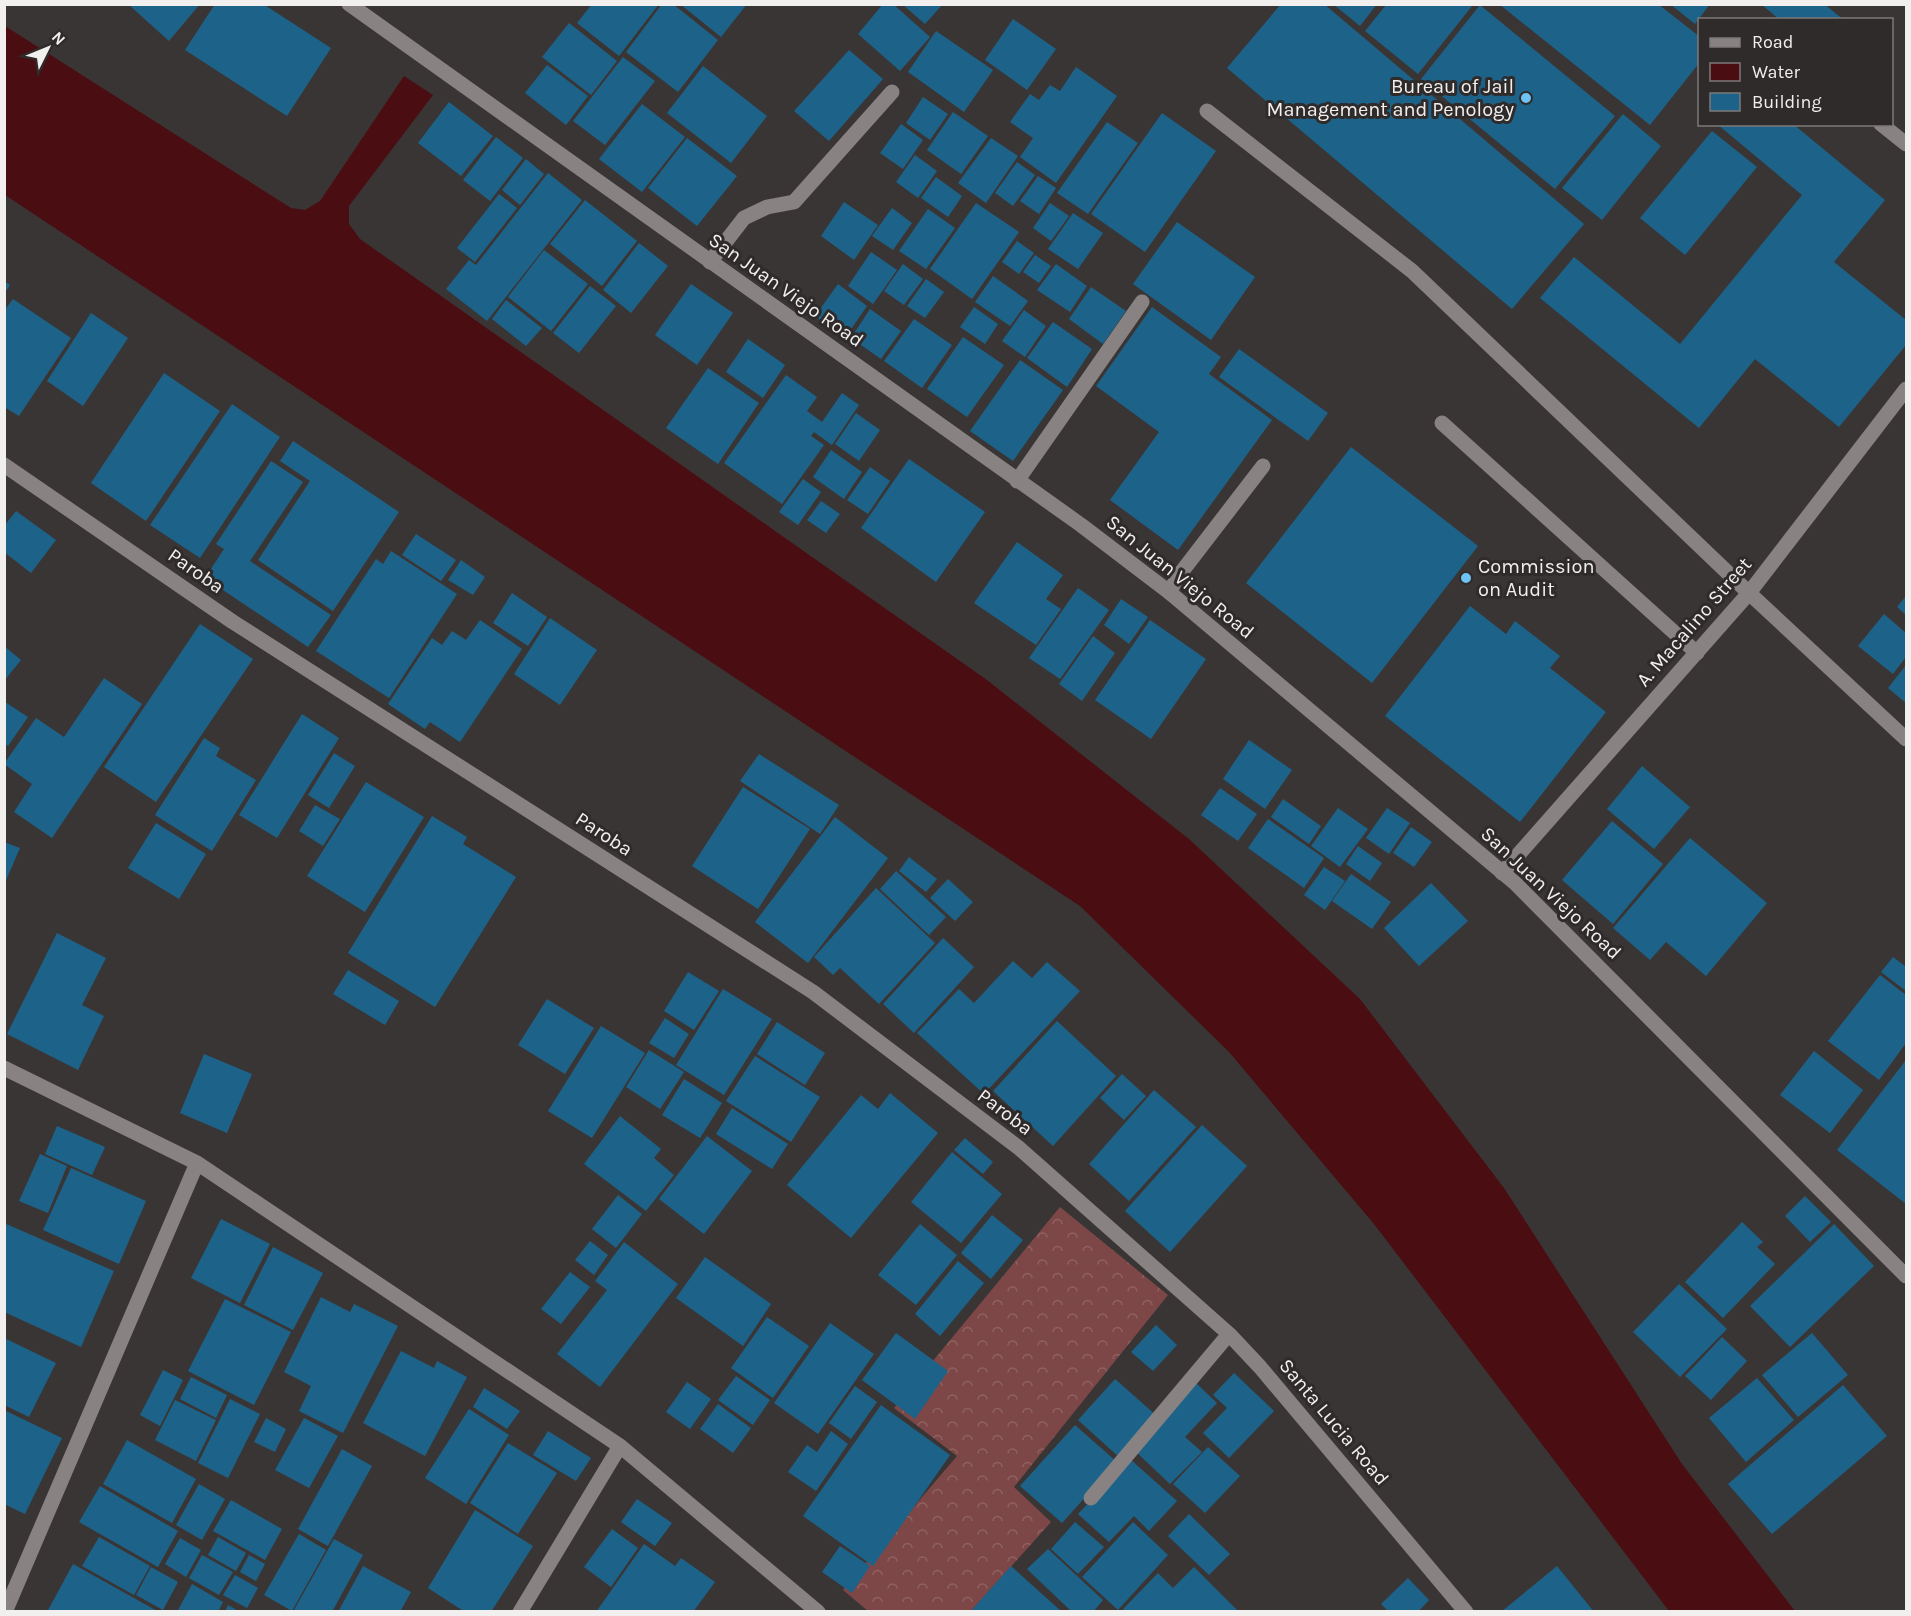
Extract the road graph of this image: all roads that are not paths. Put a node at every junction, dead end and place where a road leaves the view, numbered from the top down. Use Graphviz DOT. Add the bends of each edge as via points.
graph roads {
  1 [pos="349,4"];
  2 [pos="892,92"];
  3 [pos="1207,111"];
  4 [pos="1884,126"];
  5 [pos="1906,144"];
  6 [pos="710,262"];
  7 [pos="1142,302"];
  8 [pos="1906,389"];
  9 [pos="1442,423"];
  10 [pos="4,465"];
  11 [pos="1263,466"];
  12 [pos="1017,481"];
  13 [pos="1169,592"];
  14 [pos="1749,593"];
  15 [pos="1697,652"];
  16 [pos="1906,739"];
  17 [pos="1502,873"];
  18 [pos="4,1068"];
  19 [pos="197,1163"];
  20 [pos="1157,1271"];
  21 [pos="1906,1276"];
  22 [pos="1229,1334"];
  23 [pos="620,1446"];
  24 [pos="1091,1498"];
  25 [pos="5,1611"];
  26 [pos="520,1611"];
  27 [pos="818,1611"];
  28 [pos="1466,1611"];
  1 -- 6 [label="street, San Juan Viejo Road"];
  2 -- 6 [label="street" via="794,202 767,207 744,218"];
  3 -- 14 [label="street" via="1412,270"];
  4 -- 5 [label="street"];
  6 -- 12 [label="street, San Juan Viejo Road"];
  7 -- 12 [label="street"];
  8 -- 14 [label="street, A. Macalino Street"];
  9 -- 15 [label="street"];
  10 -- 20 [label="street, Paroba" via="233,622 813,992 1019,1148"];
  11 -- 13 [label="street"];
  12 -- 13 [label="street, San Juan Viejo Road"];
  13 -- 17 [label="street, San Juan Viejo Road"];
  14 -- 15 [label="street, A. Macalino Street"];
  14 -- 16 [label="street"];
  15 -- 17 [label="street, A. Macalino Street"];
  17 -- 21 [label="street, San Juan Viejo Road"];
  18 -- 19 [label="street"];
  19 -- 23 [label="street"];
  19 -- 25 [label="street"];
  20 -- 22 [label="street, Santa Lucia Road"];
  22 -- 24 [label="street"];
  22 -- 28 [label="street, Santa Lucia Road"];
  23 -- 26 [label="street"];
  23 -- 27 [label="street"];
}
